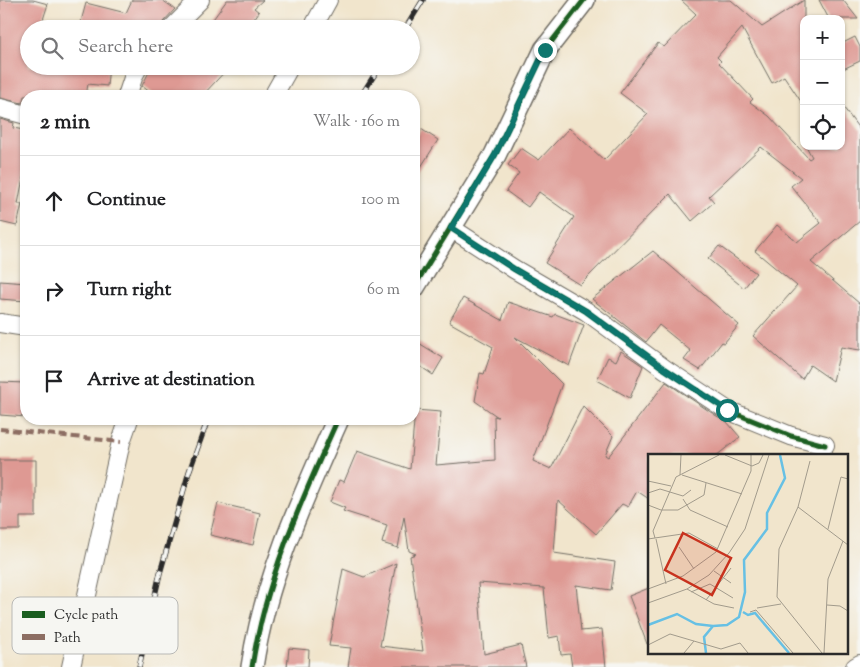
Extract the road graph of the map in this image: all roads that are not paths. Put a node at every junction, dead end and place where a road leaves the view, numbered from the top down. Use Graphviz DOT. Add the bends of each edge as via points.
graph roads {
  1 [pos="200,0"];
  2 [pos="328,0"];
  3 [pos="584,0"];
  4 [pos="180,20"];
  5 [pos="317,20"];
  6 [pos="134,75"];
  7 [pos="285,75"];
  8 [pos="129,90"];
  9 [pos="276,90"];
  10 [pos="0,108"];
  11 [pos="20,113"];
  12 [pos="451,228"];
  13 [pos="420,277"];
  14 [pos="0,323"];
  15 [pos="20,326"];
  16 [pos="127,425"];
  17 [pos="335,425"];
  18 [pos="825,445"];
  19 [pos="87,597"];
  20 [pos="74,654"];
  21 [pos="860,664"];
  22 [pos="71,667"];
  23 [pos="252,667"];
  24 [pos="855,667"];
  1 -- 4 [label="street"];
  2 -- 5 [label="street"];
  3 -- 12 [label="street" via="545,50 495,155"];
  6 -- 8 [label="street"];
  7 -- 9 [label="street"];
  10 -- 11 [label="street"];
  12 -- 13 [label="street"];
  12 -- 18 [label="street" via="586,311 727,410 791,436"];
  14 -- 15 [label="street"];
  16 -- 19 [label="street"];
  17 -- 23 [label="street" via="304,495 270,585"];
  20 -- 22 [label="street"];
  21 -- 24 [label="street"];
}
